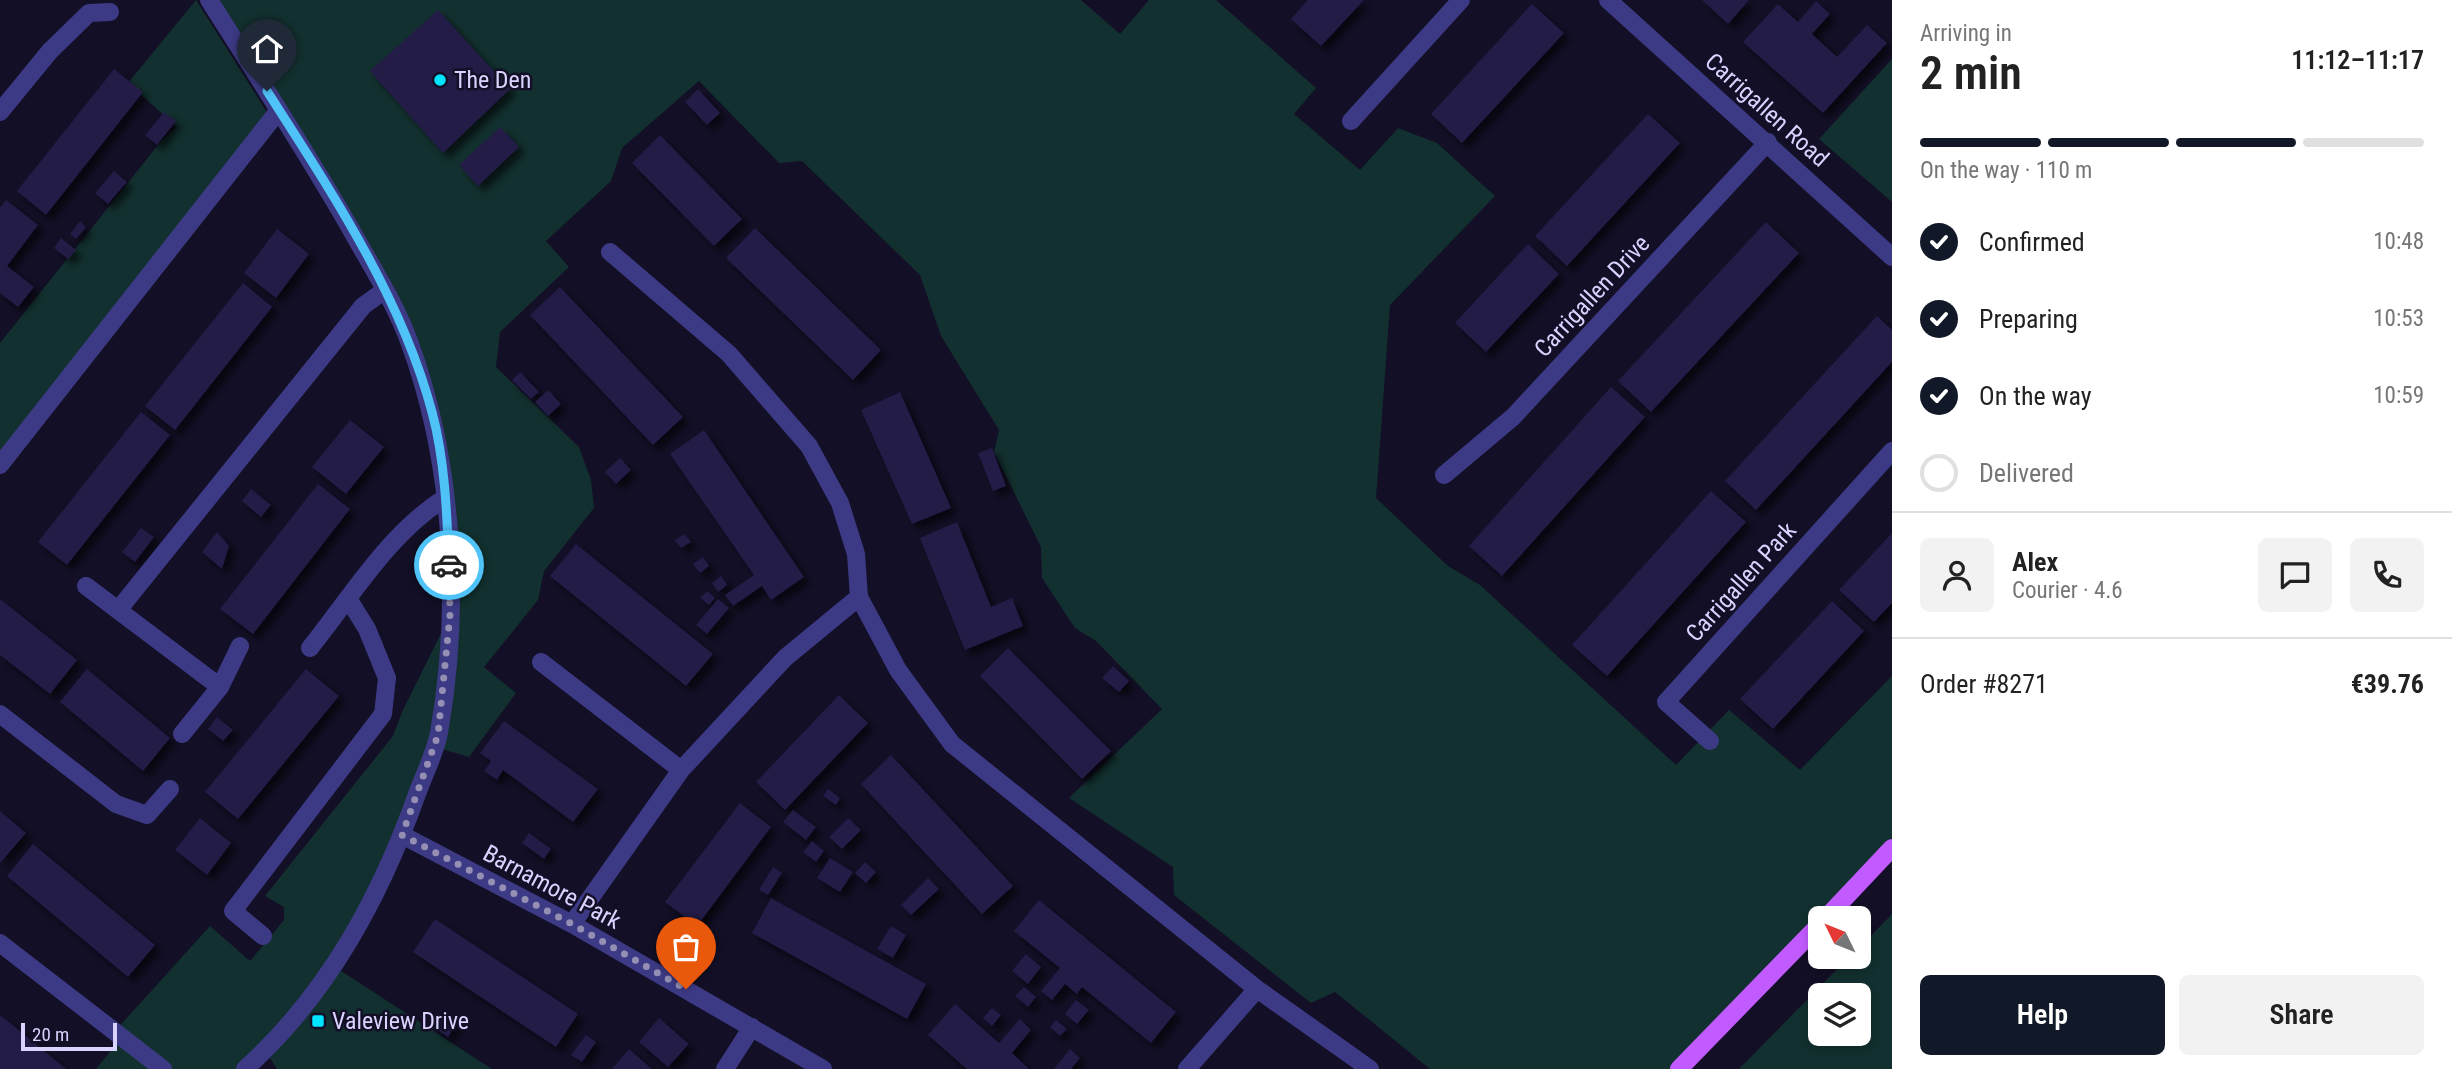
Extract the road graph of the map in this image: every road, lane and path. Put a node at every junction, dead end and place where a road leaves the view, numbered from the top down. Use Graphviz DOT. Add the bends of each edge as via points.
graph roads {
  1 [pos="209,0"];
  2 [pos="1461,0"];
  3 [pos="1608,0"];
  4 [pos="110,12"];
  5 [pos="279,110"];
  6 [pos="0,112"];
  7 [pos="1351,121"];
  8 [pos="1768,142"];
  9 [pos="610,252"];
  10 [pos="1892,257"];
  11 [pos="385,290"];
  12 [pos="1892,451"];
  13 [pos="0,465"];
  14 [pos="1444,475"];
  15 [pos="445,498"];
  16 [pos="86,586"];
  17 [pos="859,597"];
  18 [pos="349,600"];
  19 [pos="119,609"];
  20 [pos="240,646"];
  21 [pos="310,648"];
  22 [pos="541,662"];
  23 [pos="220,687"];
  24 [pos="0,714"];
  25 [pos="182,734"];
  26 [pos="1710,741"];
  27 [pos="681,770"];
  28 [pos="170,789"];
  29 [pos="402,835"];
  30 [pos="1892,848"];
  31 [pos="1837,906"];
  32 [pos="572,924"];
  33 [pos="263,936"];
  34 [pos="1808,936"];
  35 [pos="0,943"];
  36 [pos="1257,989"];
  37 [pos="752,1027"];
  38 [pos="163,1069"];
  39 [pos="245,1069"];
  40 [pos="725,1069"];
  41 [pos="823,1069"];
  42 [pos="1187,1069"];
  43 [pos="1370,1069"];
  44 [pos="1679,1069"];
  1 -- 5 [label="street"];
  2 -- 7 [label="street"];
  3 -- 8 [label="street, Carrigallen Road"];
  4 -- 6 [label="street" via="89,13 50,51"];
  5 -- 11 [label="street"];
  5 -- 13 [label="street"];
  8 -- 10 [label="street, Carrigallen Road"];
  8 -- 14 [label="street, Carrigallen Drive" via="1513,416"];
  9 -- 17 [label="street" via="729,354 809,446 840,503 856,554"];
  11 -- 15 [label="street" via="410,342 432,413"];
  11 -- 19 [label="street" via="363,306"];
  12 -- 26 [label="street, Carrigallen Park" via="1666,702"];
  15 -- 18 [label="street" via="422,512"];
  15 -- 29 [label="street" via="450,615 438,735"];
  16 -- 19 [label="street"];
  17 -- 27 [label="street" via="785,659"];
  17 -- 36 [label="street" via="898,670 953,744"];
  18 -- 21 [label="street"];
  18 -- 33 [label="street" via="387,678 383,714 233,911"];
  19 -- 23 [label="street"];
  20 -- 23 [label="street"];
  22 -- 27 [label="street"];
  23 -- 25 [label="street"];
  24 -- 28 [label="street" via="117,804 147,815"];
  27 -- 32 [label="street"];
  29 -- 32 [label="street, Barnamore Park"];
  29 -- 39 [label="street" via="373,902 319,990"];
  30 -- 31 [label="main road"];
  32 -- 37 [label="street, Barnamore Park"];
  34 -- 44 [label="main road"];
  35 -- 38 [label="street"];
  36 -- 42 [label="street"];
  36 -- 43 [label="street"];
  37 -- 40 [label="street"];
  37 -- 41 [label="street, Barnamore Park"];
}
